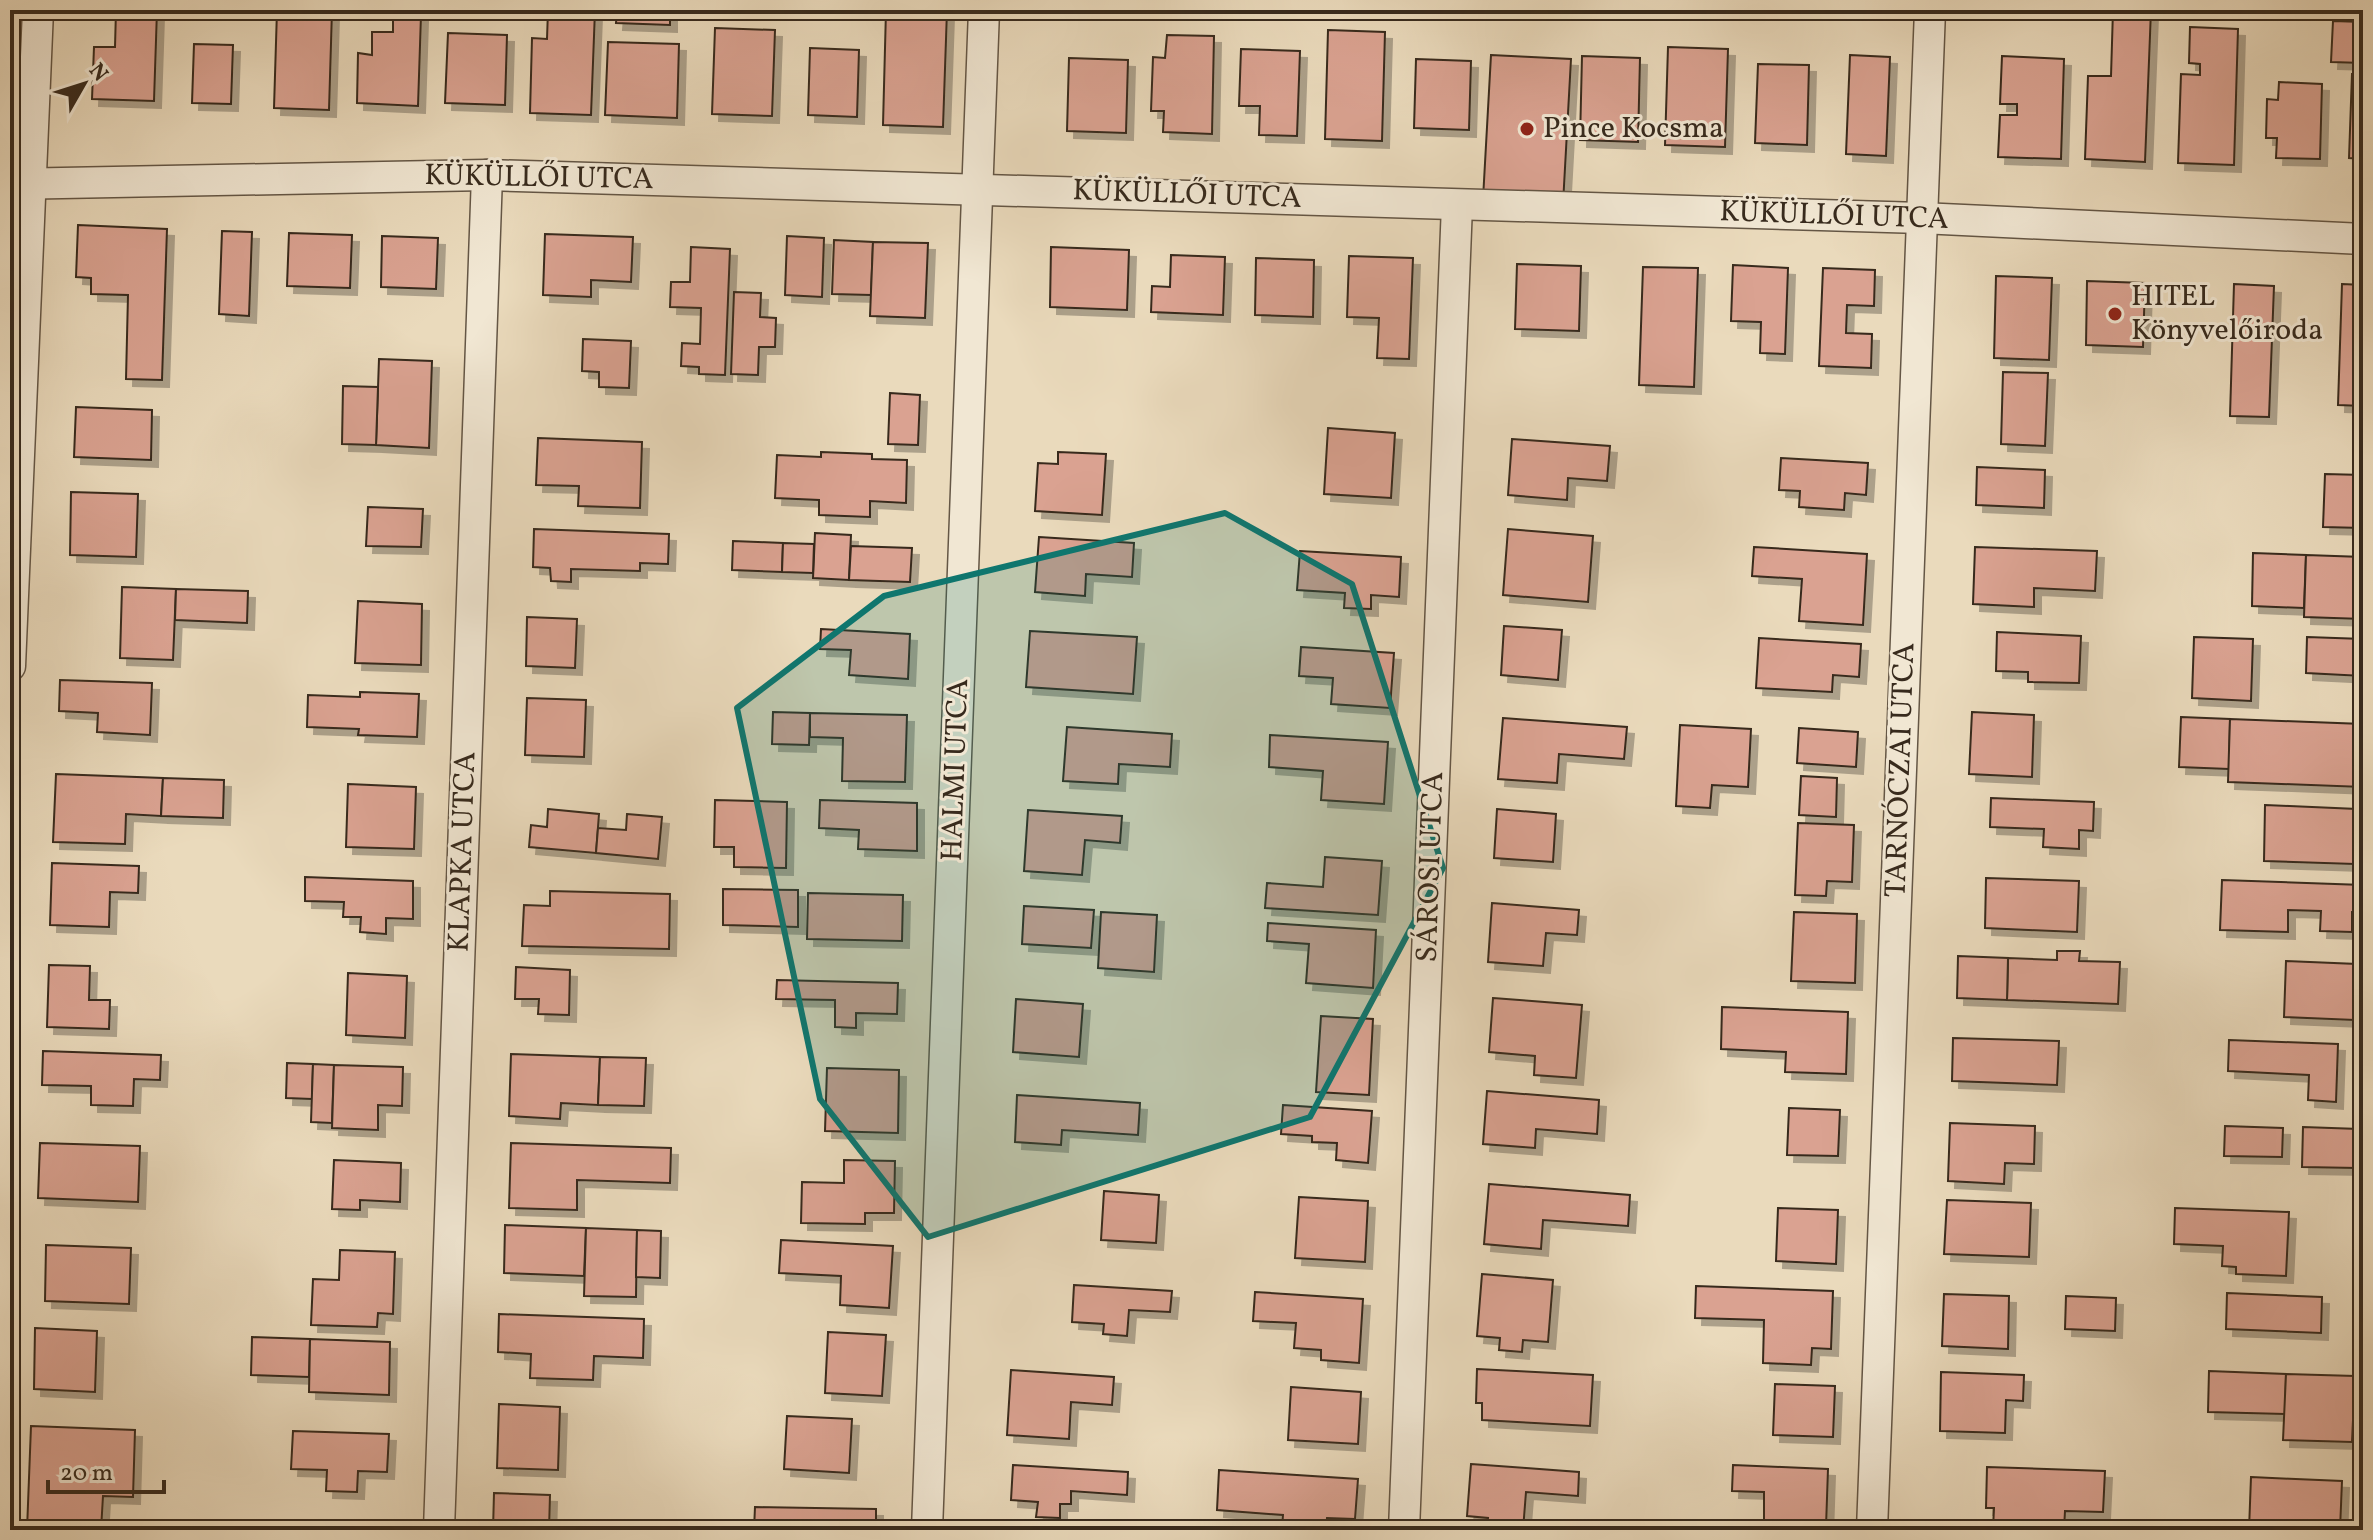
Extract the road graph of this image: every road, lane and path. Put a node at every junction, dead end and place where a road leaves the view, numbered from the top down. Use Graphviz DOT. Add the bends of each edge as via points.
graph roads {
  1 [pos="38,10"];
  2 [pos="984,10"];
  3 [pos="1930,10"];
  4 [pos="487,175"];
  5 [pos="21,184"];
  6 [pos="978,188"];
  7 [pos="1457,205"];
  8 [pos="1921,218"];
  9 [pos="2363,239"];
  10 [pos="10,666"];
  11 [pos="439,1530"];
  12 [pos="927,1530"];
  13 [pos="1404,1530"];
  14 [pos="1872,1530"];
  1 -- 5 [label="street"];
  2 -- 6 [label="street, HALMI UTCA"];
  3 -- 8 [label="street, TARNÓCZAI UTCA"];
  4 -- 5 [label="street, KÜKÜLLŐI UTCA"];
  4 -- 6 [label="street, KÜKÜLLŐI UTCA"];
  4 -- 11 [label="street, KLAPKA UTCA"];
  5 -- 10 [label="street"];
  6 -- 7 [label="street, KÜKÜLLŐI UTCA"];
  6 -- 12 [label="street, HALMI UTCA"];
  7 -- 8 [label="street, KÜKÜLLŐI UTCA"];
  7 -- 13 [label="street, SÁROSI UTCA"];
  8 -- 9 [label="street, KÜKÜLLŐI UTCA"];
  8 -- 14 [label="street, TARNÓCZAI UTCA"];
}
